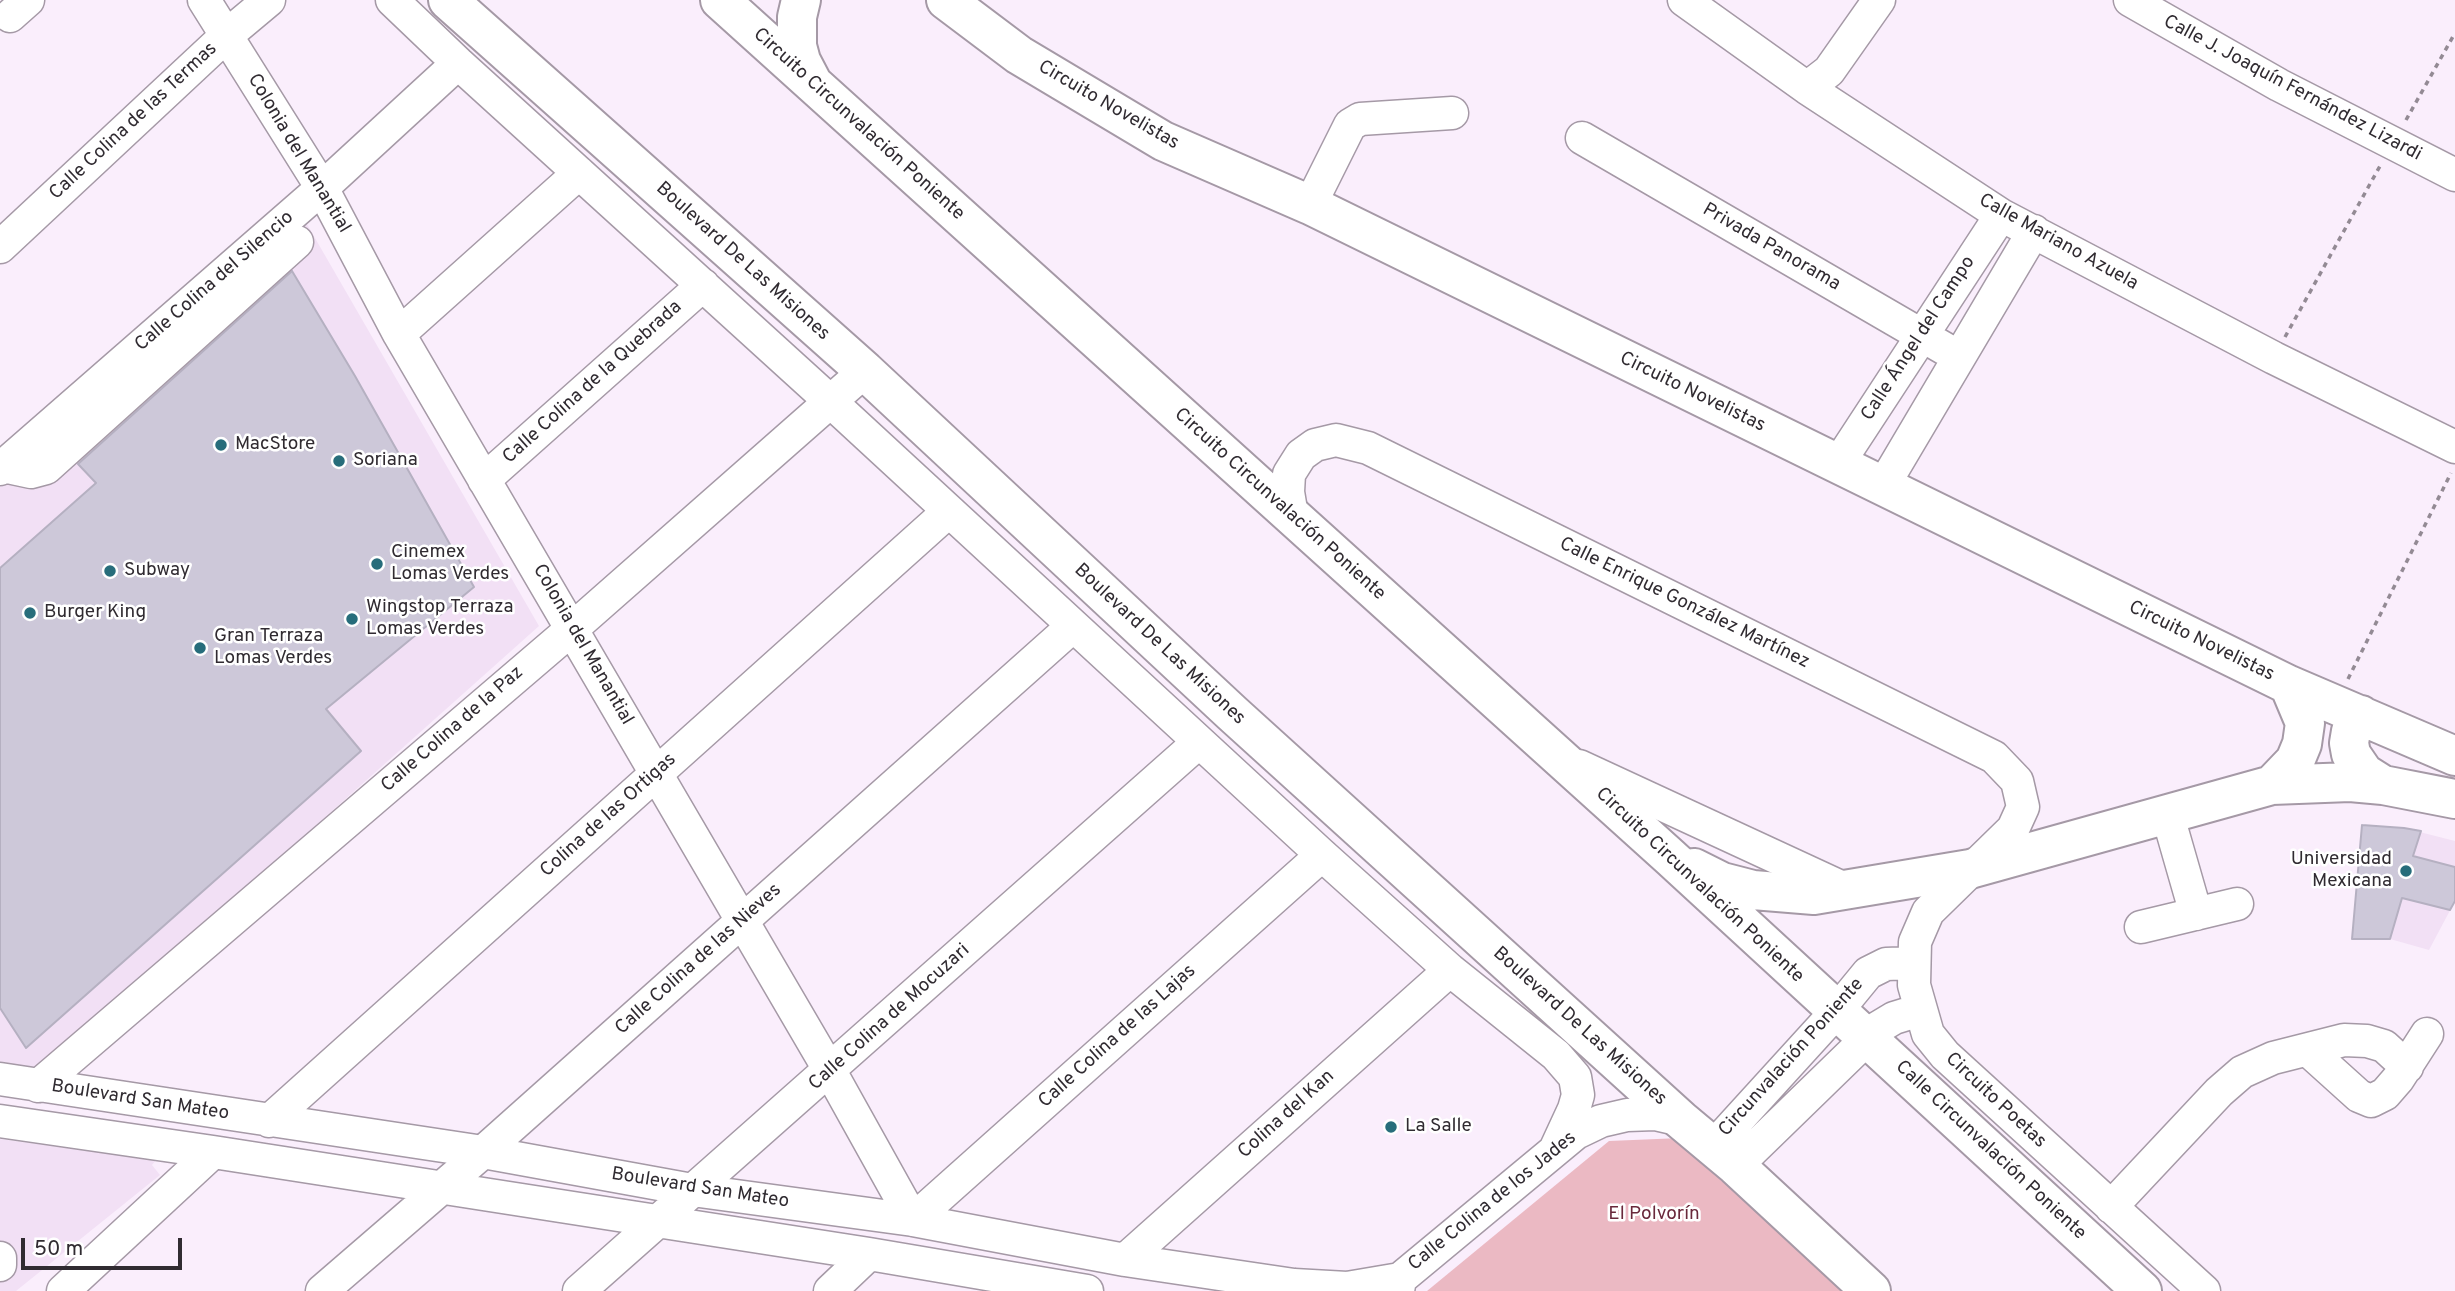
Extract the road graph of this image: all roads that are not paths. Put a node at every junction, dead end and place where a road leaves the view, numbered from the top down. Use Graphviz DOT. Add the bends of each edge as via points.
graph roads {
  1 [pos="204,0"];
  2 [pos="270,0"];
  3 [pos="392,0"];
  4 [pos="447,0"];
  5 [pos="720,0"];
  6 [pos="801,0"];
  7 [pos="946,0"];
  8 [pos="1684,0"];
  9 [pos="1879,0"];
  10 [pos="2130,0"];
  11 [pos="226,36"];
  12 [pos="458,63"];
  13 [pos="817,88"];
  14 [pos="1807,88"];
  15 [pos="1452,113"];
  16 [pos="1582,138"];
  17 [pos="579,173"];
  18 [pos="2455,175"];
  19 [pos="322,188"];
  20 [pos="1310,205"];
  21 [pos="2001,215"];
  22 [pos="2034,232"];
  23 [pos="297,242"];
  24 [pos="0,247"];
  25 [pos="702,285"];
  26 [pos="399,334"];
  27 [pos="1922,336"];
  28 [pos="1959,357"];
  29 [pos="865,371"];
  30 [pos="831,402"];
  31 [pos="2455,447"];
  32 [pos="1838,464"];
  33 [pos="2,468"];
  34 [pos="484,480"];
  35 [pos="1883,486"];
  36 [pos="949,511"];
  37 [pos="1292,516"];
  38 [pos="1073,626"];
  39 [pos="573,628"];
  40 [pos="2289,685"];
  41 [pos="2348,709"];
  42 [pos="1199,743"];
  43 [pos="2455,756"];
  44 [pos="1559,757"];
  45 [pos="656,774"];
  46 [pos="2273,785"];
  47 [pos="2383,785"];
  48 [pos="2455,799"];
  49 [pos="2167,813"];
  50 [pos="1322,855"];
  51 [pos="1670,857"];
  52 [pos="1970,869"];
  53 [pos="1847,890"];
  54 [pos="2237,904"];
  55 [pos="2196,914"];
  56 [pos="741,922"];
  57 [pos="2141,927"];
  58 [pos="1913,963"];
  59 [pos="1450,970"];
  60 [pos="1920,1010"];
  61 [pos="1836,1012"];
  62 [pos="2427,1034"];
  63 [pos="1867,1038"];
  64 [pos="2308,1050"];
  65 [pos="2407,1067"];
  66 [pos="830,1071"];
  67 [pos="0,1079"];
  68 [pos="38,1086"];
  69 [pos="1681,1120"];
  70 [pos="0,1121"];
  71 [pos="268,1121"];
  72 [pos="1555,1150"];
  73 [pos="213,1152"];
  74 [pos="483,1153"];
  75 [pos="1724,1157"];
  76 [pos="441,1188"];
  77 [pos="692,1189"];
  78 [pos="2111,1207"];
  79 [pos="914,1220"];
  80 [pos="657,1221"];
  81 [pos="869,1254"];
  82 [pos="0,1258"];
  83 [pos="1125,1259"];
  84 [pos="0,1265"];
  85 [pos="1399,1285"];
  86 [pos="1297,1288"];
  87 [pos="1078,1290"];
  88 [pos="62,1291"];
  89 [pos="322,1291"];
  90 [pos="579,1291"];
  91 [pos="830,1291"];
  92 [pos="1871,1291"];
  93 [pos="2142,1291"];
  94 [pos="2204,1291"];
  1 -- 11 [label="street, Colonia del Manantial"];
  2 -- 11 [label="street, Calle Colina de las Termas"];
  3 -- 12 [label="street, Boulevard De Las Misiones"];
  4 -- 29 [label="main road, Boulevard De Las Misiones"];
  5 -- 13 [label="main road, Circuito Circunvalación Poniente"];
  6 -- 13 [label="main road" via="797,46"];
  7 -- 20 [label="main road, Circuito Novelistas" via="1019,55 1163,141"];
  8 -- 14 [label="street, Calle Mariano Azuela"];
  9 -- 14 [label="street" via="1829,71"];
  10 -- 18 [label="street, Calle J. Joaquín Fernández Lizardi" via="2267,78"];
  11 -- 19 [label="street, Colonia del Manantial"];
  11 -- 24 [label="street, Calle Colina de las Termas"];
  12 -- 17 [label="street, Boulevard De Las Misiones"];
  12 -- 19 [label="street, Calle Colina del Silencio"];
  13 -- 37 [label="main road, Circuito Circunvalación Poniente"];
  14 -- 21 [label="street, Calle Mariano Azuela"];
  15 -- 20 [label="street" via="1360,120 1350,125"];
  16 -- 27 [label="street, Privada Panorama"];
  17 -- 25 [label="street, Boulevard De Las Misiones"];
  17 -- 26 [label="street"];
  19 -- 26 [label="street, Colonia del Manantial"];
  19 -- 33 [label="street, Calle Colina del Silencio"];
  20 -- 32 [label="main road, Circuito Novelistas"];
  21 -- 22 [label="street, Calle Mariano Azuela"];
  21 -- 27 [label="street, Calle Ángel del Campo"];
  22 -- 28 [label="street, Calle Ángel del Campo"];
  22 -- 31 [label="street, Calle Mariano Azuela"];
  23 -- 33 [label="street" via="46,468 31,472"];
  25 -- 30 [label="street, Boulevard De Las Misiones"];
  25 -- 34 [label="street, Calle Colina de la Quebrada"];
  26 -- 34 [label="street, Colonia del Manantial"];
  27 -- 28 [label="street, Privada Panorama"];
  27 -- 32 [label="street, Calle Ángel del Campo"];
  28 -- 35 [label="street, Calle Ángel del Campo"];
  29 -- 30 [label="street, Calle Colina de la Paz"];
  29 -- 69 [label="main road, Boulevard De Las Misiones" via="1232,713"];
  30 -- 36 [label="street, Boulevard De Las Misiones"];
  30 -- 39 [label="street, Calle Colina de la Paz"];
  32 -- 35 [label="main road, Circuito Novelistas"];
  34 -- 39 [label="street, Colonia del Manantial"];
  35 -- 40 [label="main road, Circuito Novelistas"];
  36 -- 38 [label="street, Boulevard De Las Misiones"];
  36 -- 45 [label="street, Colina de las Ortigas"];
  37 -- 44 [label="main road, Circuito Circunvalación Poniente"];
  37 -- 52 [label="street, Calle Enrique González Martínez" via="1289,474 1301,455 1315,445 1336,440 1367,448 1994,757 2018,781 2023,807 2013,829"];
  38 -- 42 [label="street, Boulevard De Las Misiones"];
  38 -- 56 [label="street, Calle Colina de las Nieves"];
  39 -- 45 [label="street, Colonia del Manantial"];
  39 -- 68 [label="street, Calle Colina de la Paz"];
  40 -- 41 [label="main road, Circuito Novelistas"];
  40 -- 46 [label="main road" via="2305,723 2302,744 2295,761"];
  41 -- 43 [label="main road, Circuito Novelistas"];
  41 -- 47 [label="main road" via="2351,754 2364,773"];
  42 -- 50 [label="street, Boulevard De Las Misiones"];
  42 -- 66 [label="street, Calle Colina de Mocuzari"];
  44 -- 51 [label="main road, Circuito Circunvalación Poniente"];
  44 -- 53 [label="street"];
  45 -- 56 [label="street, Colonia del Manantial"];
  45 -- 71 [label="street, Colina de las Ortigas"];
  46 -- 47 [label="main road, Circuito Poetas"];
  46 -- 49 [label="main road, Circuito Poetas"];
  47 -- 48 [label="main road, Circuito Poetas"];
  49 -- 52 [label="main road, Circuito Poetas"];
  49 -- 55 [label="street"];
  50 -- 59 [label="street, Boulevard De Las Misiones"];
  50 -- 79 [label="street, Calle Colina de las Lajas"];
  51 -- 53 [label="main road, Circuito Poetas" via="1722,882 1753,890 1814,895"];
  51 -- 61 [label="main road, Circuito Circunvalación Poniente"];
  52 -- 53 [label="main road, Circuito Poetas"];
  52 -- 58 [label="street, Circuito Poetas" via="1928,912 1914,942"];
  54 -- 55 [label="street"];
  55 -- 57 [label="street"];
  56 -- 66 [label="street, Colonia del Manantial"];
  56 -- 74 [label="street, Calle Colina de las Nieves"];
  58 -- 60 [label="street, Circuito Poetas"];
  58 -- 61 [label="street, Circunvalación Poniente" via="1886,964 1868,973"];
  59 -- 72 [label="street, Boulevard De Las Misiones" via="1556,1055 1575,1077 1578,1095"];
  59 -- 83 [label="street, Colina del Kan"];
  60 -- 63 [label="street, Circunvalación Poniente" via="1894,1018"];
  60 -- 78 [label="street, Circuito Poetas" via="1928,1034 1945,1055"];
  61 -- 63 [label="main road, Calle Circunvalación Poniente"];
  61 -- 75 [label="street, Circunvalación Poniente"];
  62 -- 65 [label="street"];
  63 -- 75 [label="street, Circunvalación Poniente"];
  63 -- 93 [label="main road, Calle Circunvalación Poniente"];
  64 -- 65 [label="street" via="2344,1040 2367,1041 2384,1046"];
  64 -- 65 [label="street" via="2359,1096 2371,1101 2385,1094"];
  64 -- 78 [label="street" via="2242,1072"];
  66 -- 77 [label="street, Calle Colina de Mocuzari"];
  66 -- 79 [label="street, Colonia del Manantial"];
  67 -- 68 [label="street, Boulevard San Mateo"];
  68 -- 71 [label="street, Boulevard San Mateo"];
  69 -- 72 [label="street, Calle Colina de los Jades" via="1655,1114 1601,1121"];
  69 -- 75 [label="main road, Boulevard De Las Misiones"];
  70 -- 73 [label="street, Boulevard San Mateo"];
  71 -- 74 [label="street, Boulevard San Mateo"];
  72 -- 85 [label="street, Calle Colina de los Jades"];
  73 -- 76 [label="street, Boulevard San Mateo"];
  73 -- 88 [label="street"];
  74 -- 76 [label="street, Calle Colina de las Nieves"];
  74 -- 77 [label="street, Boulevard San Mateo"];
  75 -- 92 [label="main road, Boulevard De Las Misiones"];
  76 -- 80 [label="street, Boulevard San Mateo"];
  76 -- 89 [label="street, Calle Colina de las Nieves"];
  77 -- 79 [label="street, Boulevard San Mateo"];
  77 -- 80 [label="street, Calle Colina de Mocuzari"];
  78 -- 94 [label="street, Circuito Poetas"];
  79 -- 83 [label="street, Boulevard San Mateo"];
  80 -- 81 [label="street, Boulevard San Mateo"];
  80 -- 90 [label="street, Calle Colina de Mocuzari"];
  81 -- 87 [label="street, Boulevard San Mateo"];
  81 -- 91 [label="street"];
  82 -- 84 [label="street"];
  83 -- 86 [label="street, Boulevard San Mateo"];
  85 -- 86 [label="street, Boulevard San Mateo"];
}
